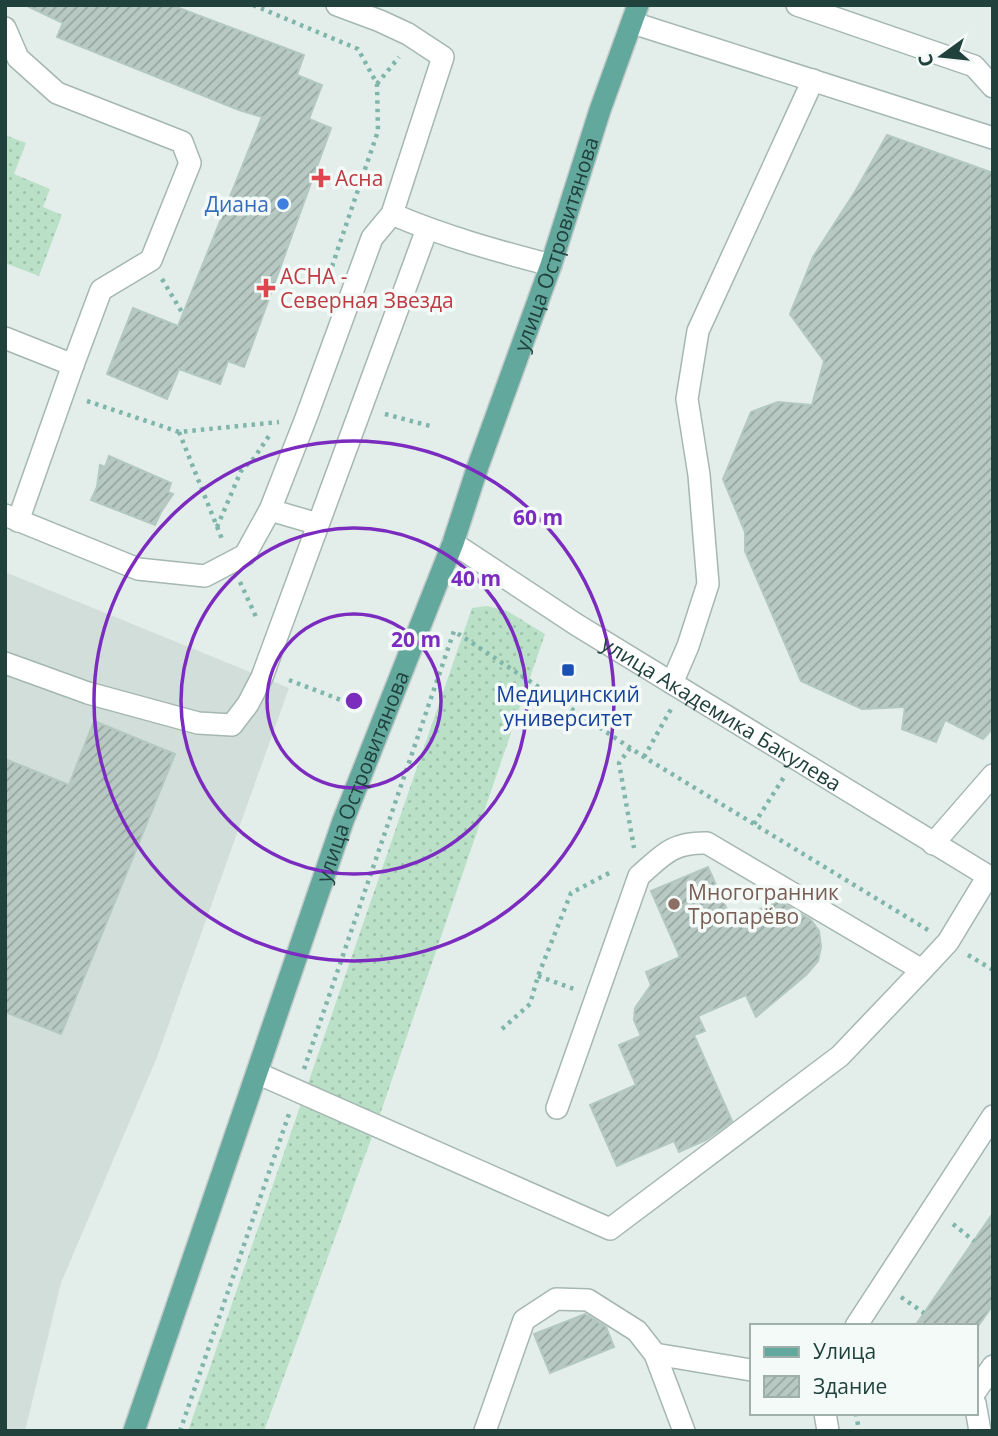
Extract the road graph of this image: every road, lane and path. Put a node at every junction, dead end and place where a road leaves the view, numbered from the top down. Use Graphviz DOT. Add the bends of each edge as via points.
graph roads {
  1 [pos="253,5"];
  2 [pos="337,5"];
  3 [pos="797,5"];
  4 [pos="636,14"];
  5 [pos="5,28"];
  6 [pos="813,80"];
  7 [pos="993,87"];
  8 [pos="993,138"];
  9 [pos="392,214"];
  10 [pos="427,229"];
  11 [pos="151,260"];
  12 [pos="551,265"];
  13 [pos="324,289"];
  14 [pos="183,314"];
  15 [pos="5,338"];
  16 [pos="73,365"];
  17 [pos="63,392"];
  18 [pos="381,413"];
  19 [pos="430,426"];
  20 [pos="270,510"];
  21 [pos="12,518"];
  22 [pos="318,524"];
  23 [pos="217,527"];
  24 [pos="453,544"];
  25 [pos="5,663"];
  26 [pos="289,680"];
  27 [pos="677,686"];
  28 [pos="341,700"];
  29 [pos="630,748"];
  30 [pos="644,757"];
  31 [pos="796,759"];
  32 [pos="993,775"];
  33 [pos="754,824"];
  34 [pos="933,844"];
  35 [pos="614,871"];
  36 [pos="639,876"];
  37 [pos="991,878"];
  38 [pos="948,942"];
  39 [pos="922,970"];
  40 [pos="993,970"];
  41 [pos="538,976"];
  42 [pos="570,988"];
  43 [pos="502,1029"];
  44 [pos="257,1073"];
  45 [pos="297,1091"];
  46 [pos="558,1108"];
  47 [pos="993,1116"];
  48 [pos="949,1221"];
  49 [pos="974,1241"];
  50 [pos="900,1296"];
  51 [pos="924,1313"];
  52 [pos="857,1324"];
  53 [pos="655,1354"];
  54 [pos="993,1366"];
  55 [pos="750,1370"];
  56 [pos="977,1389"];
  57 [pos="977,1412"];
  58 [pos="134,1431"];
  59 [pos="180,1431"];
  60 [pos="485,1431"];
  61 [pos="684,1431"];
  62 [pos="981,1431"];
  1 -- 13 [label="path" via="358,49 377,84 378,131"];
  2 -- 9 [label="street" via="408,34 443,57"];
  3 -- 7 [label="street" via="974,66"];
  4 -- 6 [label="street" via="663,34"];
  4 -- 12 [label="main road, улица Островитянова"];
  5 -- 11 [label="street" via="18,58 57,93 182,142 190,163"];
  6 -- 8 [label="street"];
  6 -- 27 [label="street" via="698,331 687,399 708,584"];
  9 -- 10 [label="street"];
  9 -- 20 [label="street" via="372,238"];
  10 -- 12 [label="street"];
  10 -- 22 [label="street"];
  11 -- 14 [label="path"];
  11 -- 16 [label="street" via="101,290"];
  12 -- 24 [label="main road, улица Островитянова"];
  15 -- 16 [label="street"];
  16 -- 17 [label="street"];
  17 -- 21 [label="street"];
  17 -- 23 [label="path" via="179,432 279,422 241,471"];
  18 -- 19 [label="path"];
  20 -- 21 [label="street" via="245,555 205,576 138,569"];
  20 -- 22 [label="street"];
  22 -- 25 [label="street" via="262,677 232,725 198,723 88,693"];
  24 -- 27 [label="street, улица Академика Бакулева"];
  24 -- 44 [label="main road, улица Островитянова" via="343,821"];
  26 -- 28 [label="path"];
  27 -- 30 [label="path"];
  27 -- 31 [label="street, улица Академика Бакулева"];
  29 -- 30 [label="path"];
  29 -- 36 [label="path" via="619,763"];
  29 -- 45 [label="path" via="454,631"];
  30 -- 33 [label="path"];
  31 -- 33 [label="path"];
  31 -- 34 [label="street, улица Академика Бакулева"];
  32 -- 34 [label="street"];
  33 -- 38 [label="path"];
  34 -- 37 [label="street, улица Академика Бакулева"];
  35 -- 41 [label="path" via="571,893"];
  36 -- 39 [label="street" via="668,850 707,843"];
  36 -- 46 [label="street"];
  37 -- 38 [label="street"];
  38 -- 39 [label="street"];
  38 -- 40 [label="path"];
  39 -- 45 [label="street" via="840,1056 610,1229"];
  41 -- 42 [label="path"];
  41 -- 43 [label="path" via="530,1004"];
  44 -- 45 [label="street"];
  44 -- 58 [label="main road, улица Островитянова"];
  45 -- 59 [label="path"];
  47 -- 52 [label="street"];
  48 -- 49 [label="path"];
  50 -- 51 [label="path"];
  53 -- 55 [label="street"];
  53 -- 60 [label="street" via="636,1331 588,1300 556,1299 524,1320"];
  53 -- 61 [label="street"];
  54 -- 56 [label="street"];
  57 -- 62 [label="street"];
}
